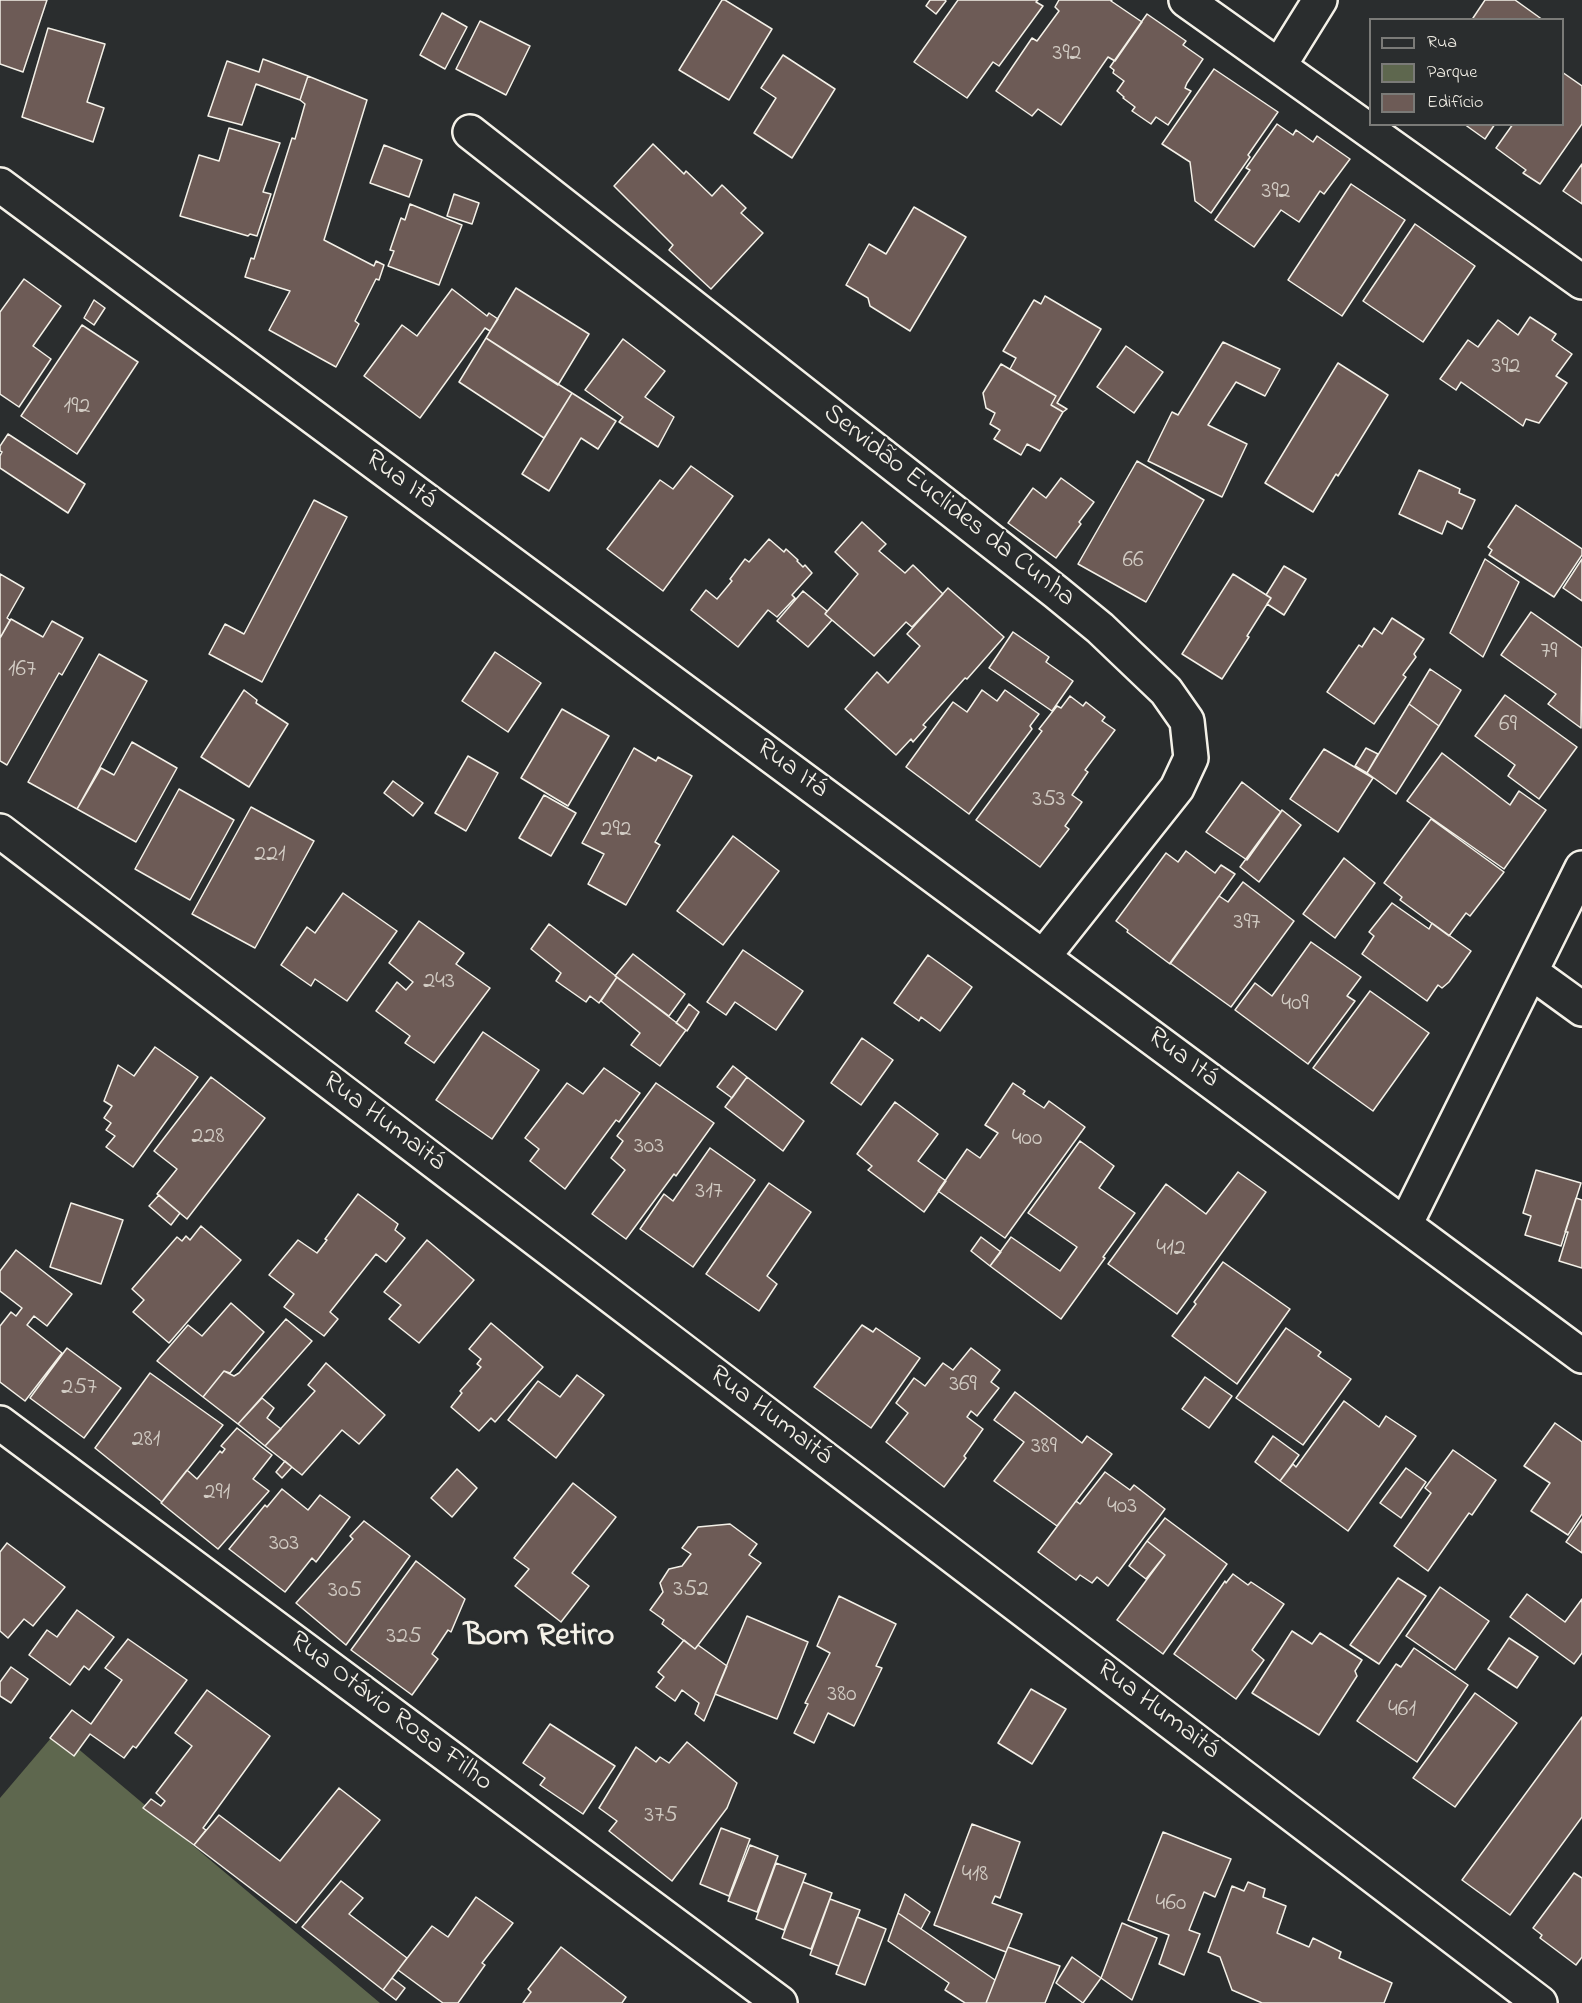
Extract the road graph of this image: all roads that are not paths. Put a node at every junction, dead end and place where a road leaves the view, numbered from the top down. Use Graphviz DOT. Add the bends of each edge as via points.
graph roads {
  1 [pos="1186,0"];
  2 [pos="1320,0"];
  3 [pos="1279,66"];
  4 [pos="470,132"];
  5 [pos="0,185"];
  6 [pos="1582,282"];
  7 [pos="0,831"];
  8 [pos="1582,868"];
  9 [pos="1043,957"];
  10 [pos="1531,972"];
  11 [pos="1582,1009"];
  12 [pos="1405,1225"];
  13 [pos="1582,1356"];
  14 [pos="0,1423"];
  15 [pos="780,2003"];
  16 [pos="1540,2003"];
  1 -- 3 [label="street"];
  2 -- 3 [label="street"];
  3 -- 6 [label="street"];
  4 -- 9 [label="street, Servidão Euclides da Cunha" via="1100,628 1166,691 1187,721 1191,758 1177,788"];
  5 -- 9 [label="street, Rua Itá"];
  7 -- 16 [label="street, Rua Humaitá"];
  8 -- 10 [label="street"];
  9 -- 12 [label="street, Rua Itá"];
  10 -- 11 [label="street"];
  10 -- 12 [label="street"];
  12 -- 13 [label="street, Rua Itá"];
  14 -- 15 [label="street, Rua Otávio Rosa Filho"];
}
